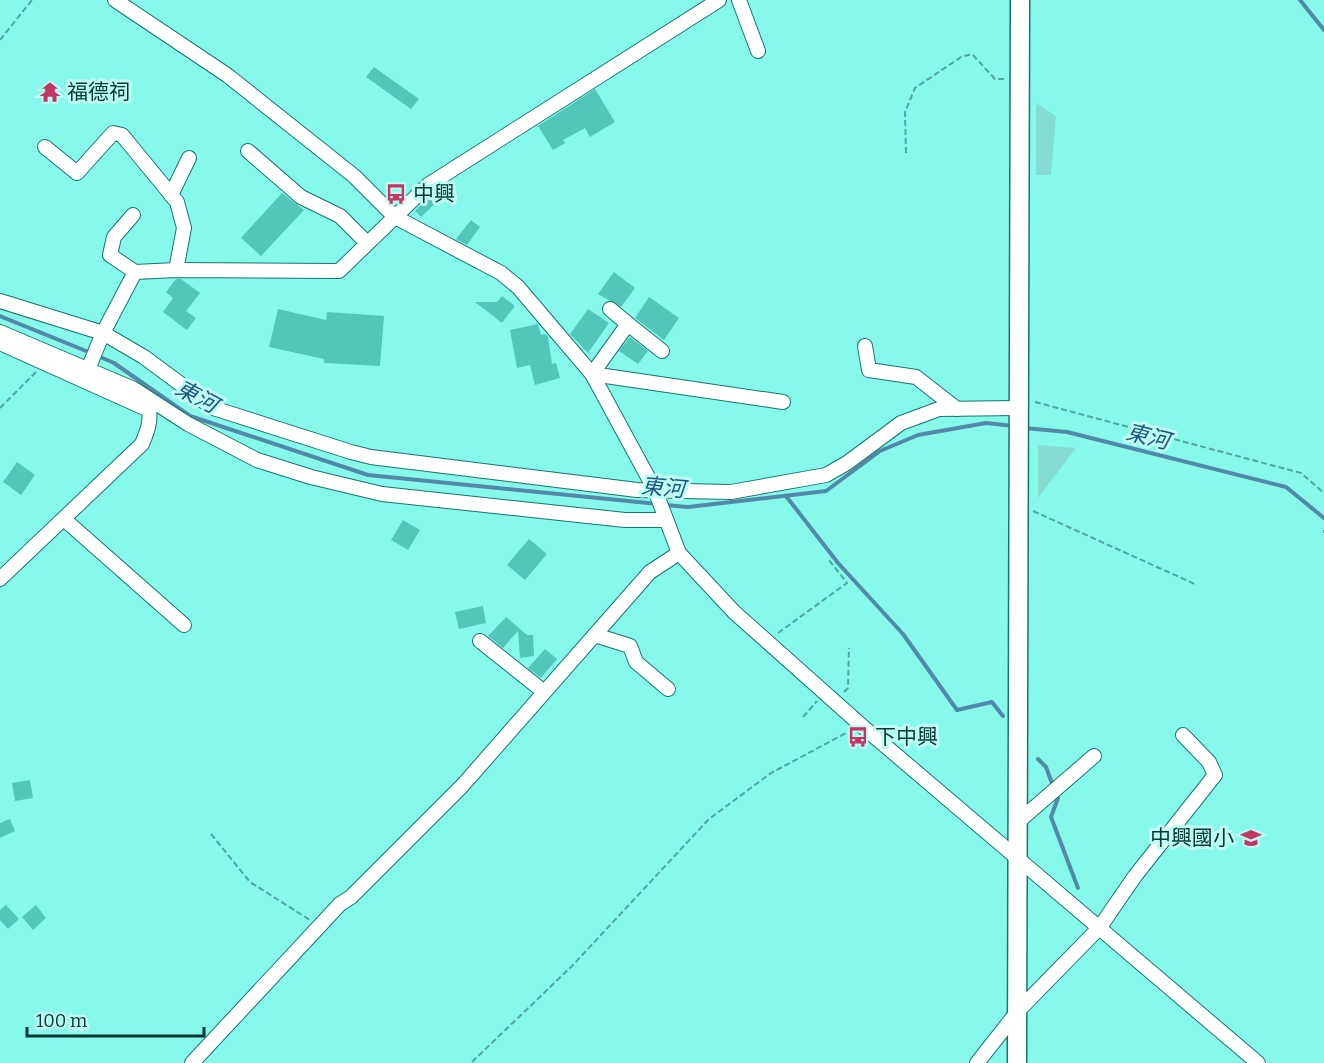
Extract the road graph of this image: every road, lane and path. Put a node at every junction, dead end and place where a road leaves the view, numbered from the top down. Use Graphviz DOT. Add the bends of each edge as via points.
graph roads {
  1 [pos="32,0"];
  2 [pos="115,0"];
  3 [pos="740,0"];
  4 [pos="1020,0"];
  5 [pos="710,2"];
  6 [pos="0,40"];
  7 [pos="758,51"];
  8 [pos="1019,80"];
  9 [pos="45,147"];
  10 [pos="248,152"];
  11 [pos="906,153"];
  12 [pos="189,158"];
  13 [pos="171,195"];
  14 [pos="133,215"];
  15 [pos="395,217"];
  16 [pos="366,243"];
  17 [pos="177,270"];
  18 [pos="135,272"];
  19 [pos="0,301"];
  20 [pos="610,309"];
  21 [pos="628,324"];
  22 [pos="0,332"];
  23 [pos="102,336"];
  24 [pos="0,343"];
  25 [pos="865,346"];
  26 [pos="662,351"];
  27 [pos="45,363"];
  28 [pos="85,374"];
  29 [pos="591,374"];
  30 [pos="783,402"];
  31 [pos="1017,402"];
  32 [pos="0,408"];
  33 [pos="957,409"];
  34 [pos="655,490"];
  35 [pos="1324,493"];
  36 [pos="1019,505"];
  37 [pos="64,520"];
  38 [pos="664,520"];
  39 [pos="679,553"];
  40 [pos="829,560"];
  41 [pos="0,579"];
  42 [pos="1197,585"];
  43 [pos="184,625"];
  44 [pos="595,635"];
  45 [pos="480,641"];
  46 [pos="767,641"];
  47 [pos="849,648"];
  48 [pos="668,689"];
  49 [pos="543,691"];
  50 [pos="824,692"];
  51 [pos="836,703"];
  52 [pos="803,717"];
  53 [pos="862,726"];
  54 [pos="1183,735"];
  55 [pos="1094,756"];
  56 [pos="1018,821"];
  57 [pos="210,834"];
  58 [pos="1018,860"];
  59 [pos="320,926"];
  60 [pos="1100,927"];
  61 [pos="1018,1011"];
  62 [pos="472,1062"];
  63 [pos="192,1063"];
  64 [pos="976,1063"];
  65 [pos="1017,1063"];
  66 [pos="1258,1063"];
  1 -- 6 [label="path"];
  2 -- 15 [label="street" via="227,75 354,176"];
  3 -- 7 [label="street"];
  4 -- 8 [label="main road"];
  5 -- 15 [label="street" via="428,185"];
  8 -- 11 [label="path" via="995,79 972,54 962,57 915,88 905,112"];
  8 -- 31 [label="main road"];
  9 -- 13 [label="street" via="77,172 113,133 122,135"];
  10 -- 16 [label="street" via="301,197 340,216"];
  12 -- 13 [label="street"];
  13 -- 17 [label="street" via="177,202 184,228"];
  14 -- 18 [label="street" via="114,237 110,255"];
  15 -- 16 [label="street"];
  15 -- 29 [label="street" via="501,273 519,287"];
  16 -- 17 [label="street" via="339,271"];
  17 -- 18 [label="street"];
  18 -- 23 [label="street"];
  19 -- 23 [label="street"];
  20 -- 21 [label="street"];
  21 -- 26 [label="street"];
  21 -- 29 [label="street"];
  22 -- 28 [label="street"];
  23 -- 28 [label="street"];
  23 -- 34 [label="street" via="144,357 213,408 351,452"];
  24 -- 27 [label="street"];
  25 -- 33 [label="street" via="869,370 916,376"];
  27 -- 28 [label="street"];
  27 -- 32 [label="path"];
  28 -- 37 [label="street" via="149,410 149,427 142,444"];
  28 -- 38 [label="street" via="134,389 188,424 257,460 311,477 382,494 625,520"];
  29 -- 30 [label="street"];
  29 -- 34 [label="street"];
  31 -- 33 [label="street"];
  31 -- 35 [label="path" via="1301,473"];
  31 -- 36 [label="main road"];
  33 -- 34 [label="street" via="939,409 901,423 826,475 731,492"];
  34 -- 38 [label="street"];
  36 -- 42 [label="path"];
  36 -- 56 [label="main road"];
  37 -- 41 [label="street"];
  37 -- 43 [label="street"];
  38 -- 39 [label="street"];
  39 -- 44 [label="street" via="650,572"];
  39 -- 46 [label="street"];
  40 -- 46 [label="path" via="847,584"];
  44 -- 48 [label="street" via="630,646 636,662"];
  44 -- 49 [label="street"];
  45 -- 49 [label="street"];
  46 -- 50 [label="street"];
  47 -- 51 [label="path" via="848,688"];
  49 -- 59 [label="street" via="462,786"];
  50 -- 51 [label="street"];
  50 -- 52 [label="path"];
  51 -- 53 [label="street"];
  53 -- 58 [label="street"];
  53 -- 62 [label="path" via="771,773 710,819 573,966"];
  54 -- 60 [label="street" via="1209,762 1215,776 1135,876"];
  55 -- 56 [label="street"];
  56 -- 58 [label="main road"];
  57 -- 59 [label="path" via="250,882"];
  58 -- 60 [label="street"];
  58 -- 61 [label="main road"];
  59 -- 63 [label="street"];
  60 -- 61 [label="street"];
  60 -- 66 [label="street"];
  61 -- 64 [label="street"];
  61 -- 65 [label="main road"];
}
